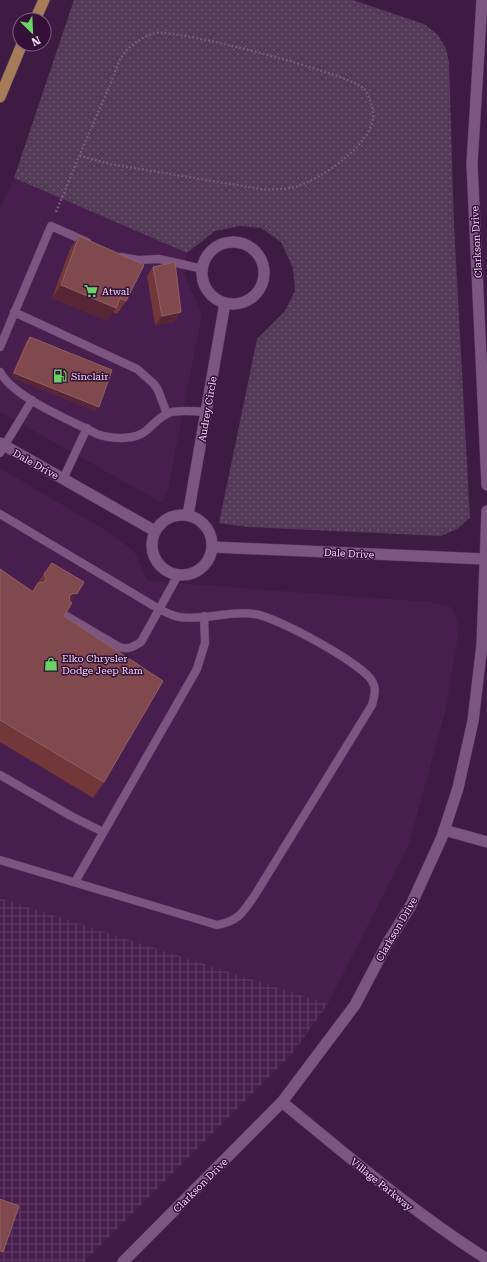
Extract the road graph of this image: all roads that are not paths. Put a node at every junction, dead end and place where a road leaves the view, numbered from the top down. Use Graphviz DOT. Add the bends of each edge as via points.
graph roads {
  1 [pos="40,0"];
  2 [pos="44,0"];
  3 [pos="482,0"];
  4 [pos="36,12"];
  5 [pos="37,12"];
  6 [pos="19,52"];
  7 [pos="0,97"];
  8 [pos="97,246"];
  9 [pos="111,252"];
  10 [pos="203,268"];
  11 [pos="225,303"];
  12 [pos="14,312"];
  13 [pos="0,347"];
  14 [pos="484,349"];
  15 [pos="0,372"];
  16 [pos="32,400"];
  17 [pos="206,412"];
  18 [pos="167,414"];
  19 [pos="87,428"];
  20 [pos="1,447"];
  21 [pos="63,479"];
  22 [pos="487,485"];
  23 [pos="487,511"];
  24 [pos="0,514"];
  25 [pos="188,515"];
  26 [pos="155,531"];
  27 [pos="213,547"];
  28 [pos="485,559"];
  29 [pos="178,575"];
  30 [pos="159,609"];
  31 [pos="63,614"];
  32 [pos="204,616"];
  33 [pos="0,775"];
  34 [pos="444,830"];
  35 [pos="103,832"];
  36 [pos="487,842"];
  37 [pos="0,860"];
  38 [pos="74,882"];
  39 [pos="282,1102"];
  40 [pos="487,1259"];
  41 [pos="123,1262"];
  1 -- 4 [label="main road"];
  2 -- 5 [label="main road"];
  3 -- 14 [label="street, Clarkson Drive" via="472,164"];
  6 -- 7 [label="main road"];
  8 -- 12 [label="lane" via="51,226"];
  9 -- 10 [label="lane" via="124,258 159,259"];
  10 -- 11 [label="street" via="203,278 208,290"];
  10 -- 11 [label="street" via="210,254 222,244 242,243 252,248 259,256 264,266 264,276 255,295 236,304"];
  11 -- 17 [label="street, Audrey Circle"];
  12 -- 13 [label="lane"];
  12 -- 18 [label="lane" via="137,369 158,390"];
  14 -- 22 [label="street, Clarkson Drive"];
  15 -- 16 [label="lane" via="5,382"];
  16 -- 19 [label="lane"];
  16 -- 20 [label="lane"];
  17 -- 18 [label="lane"];
  17 -- 25 [label="street, Audrey Circle"];
  18 -- 19 [label="lane" via="146,432 123,439 109,438"];
  19 -- 21 [label="lane"];
  20 -- 21 [label="street, Dale Drive"];
  21 -- 26 [label="street, Dale Drive"];
  23 -- 28 [label="street, Clarkson Drive"];
  24 -- 30 [label="lane"];
  25 -- 26 [label="street" via="169,518"];
  25 -- 27 [label="street" via="200,520 209,530"];
  26 -- 29 [label="street" via="152,540 155,559 169,573"];
  27 -- 28 [label="street, Dale Drive"];
  27 -- 29 [label="street" via="211,557 197,572"];
  28 -- 34 [label="street, Clarkson Drive" via="482,645 473,721 458,788"];
  29 -- 30 [label="lane"];
  30 -- 31 [label="lane" via="141,642 125,649"];
  30 -- 32 [label="lane" via="178,617"];
  32 -- 35 [label="lane" via="204,643 197,669"];
  32 -- 38 [label="lane" via="253,613 268,617 318,643 361,669 372,681 375,691 372,704 242,915 229,923 217,925"];
  33 -- 35 [label="lane"];
  34 -- 36 [label="street"];
  34 -- 39 [label="street, Clarkson Drive" via="412,905 387,944 356,1004"];
  35 -- 38 [label="lane"];
  37 -- 38 [label="lane"];
  39 -- 40 [label="street, Village Parkway" via="394,1195"];
  39 -- 41 [label="street, Clarkson Drive"];
}
